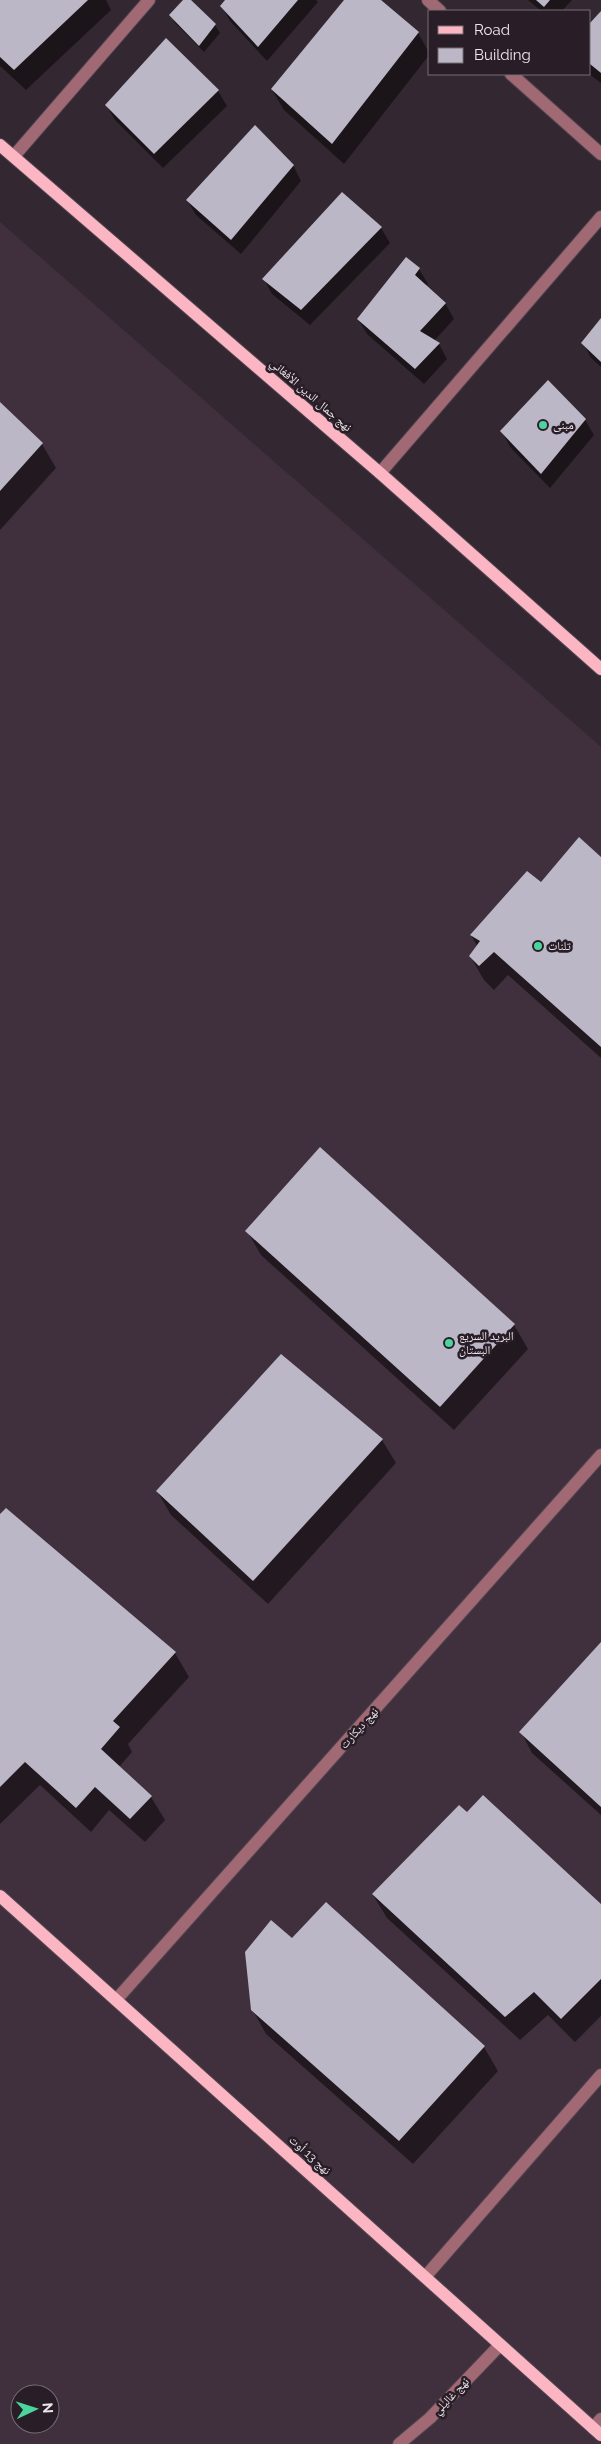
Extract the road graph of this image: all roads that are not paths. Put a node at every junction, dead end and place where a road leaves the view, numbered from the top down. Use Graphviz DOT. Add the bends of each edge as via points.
graph roads {
  1 [pos="149,0"];
  2 [pos="428,0"];
  3 [pos="439,10"];
  4 [pos="512,75"];
  5 [pos="0,145"];
  6 [pos="601,154"];
  7 [pos="14,156"];
  8 [pos="601,217"];
  9 [pos="380,473"];
  10 [pos="601,669"];
  11 [pos="601,1455"];
  12 [pos="0,1896"];
  13 [pos="116,2000"];
  14 [pos="601,2075"];
  15 [pos="425,2277"];
  16 [pos="500,2345"];
  17 [pos="598,2428"];
  18 [pos="399,2444"];
  1 -- 7 [label="street"];
  2 -- 3 [label="street"];
  4 -- 6 [label="street"];
  5 -- 7 [label="main road, نهج جمال الدين الأفغاني"];
  7 -- 9 [label="main road, نهج جمال الدين الأفغاني"];
  8 -- 9 [label="street"];
  9 -- 10 [label="main road, نهج جمال الدين الأفغاني"];
  11 -- 13 [label="street, نهج ديكارت"];
  12 -- 13 [label="main road, نهج 13 أوت"];
  13 -- 15 [label="main road, نهج 13 أوت"];
  14 -- 15 [label="street"];
  15 -- 16 [label="main road, نهج 13 أوت"];
  16 -- 17 [label="main road, نهج 13 أوت"];
  16 -- 18 [label="street, نهج غاليلي" via="430,2418"];
}
